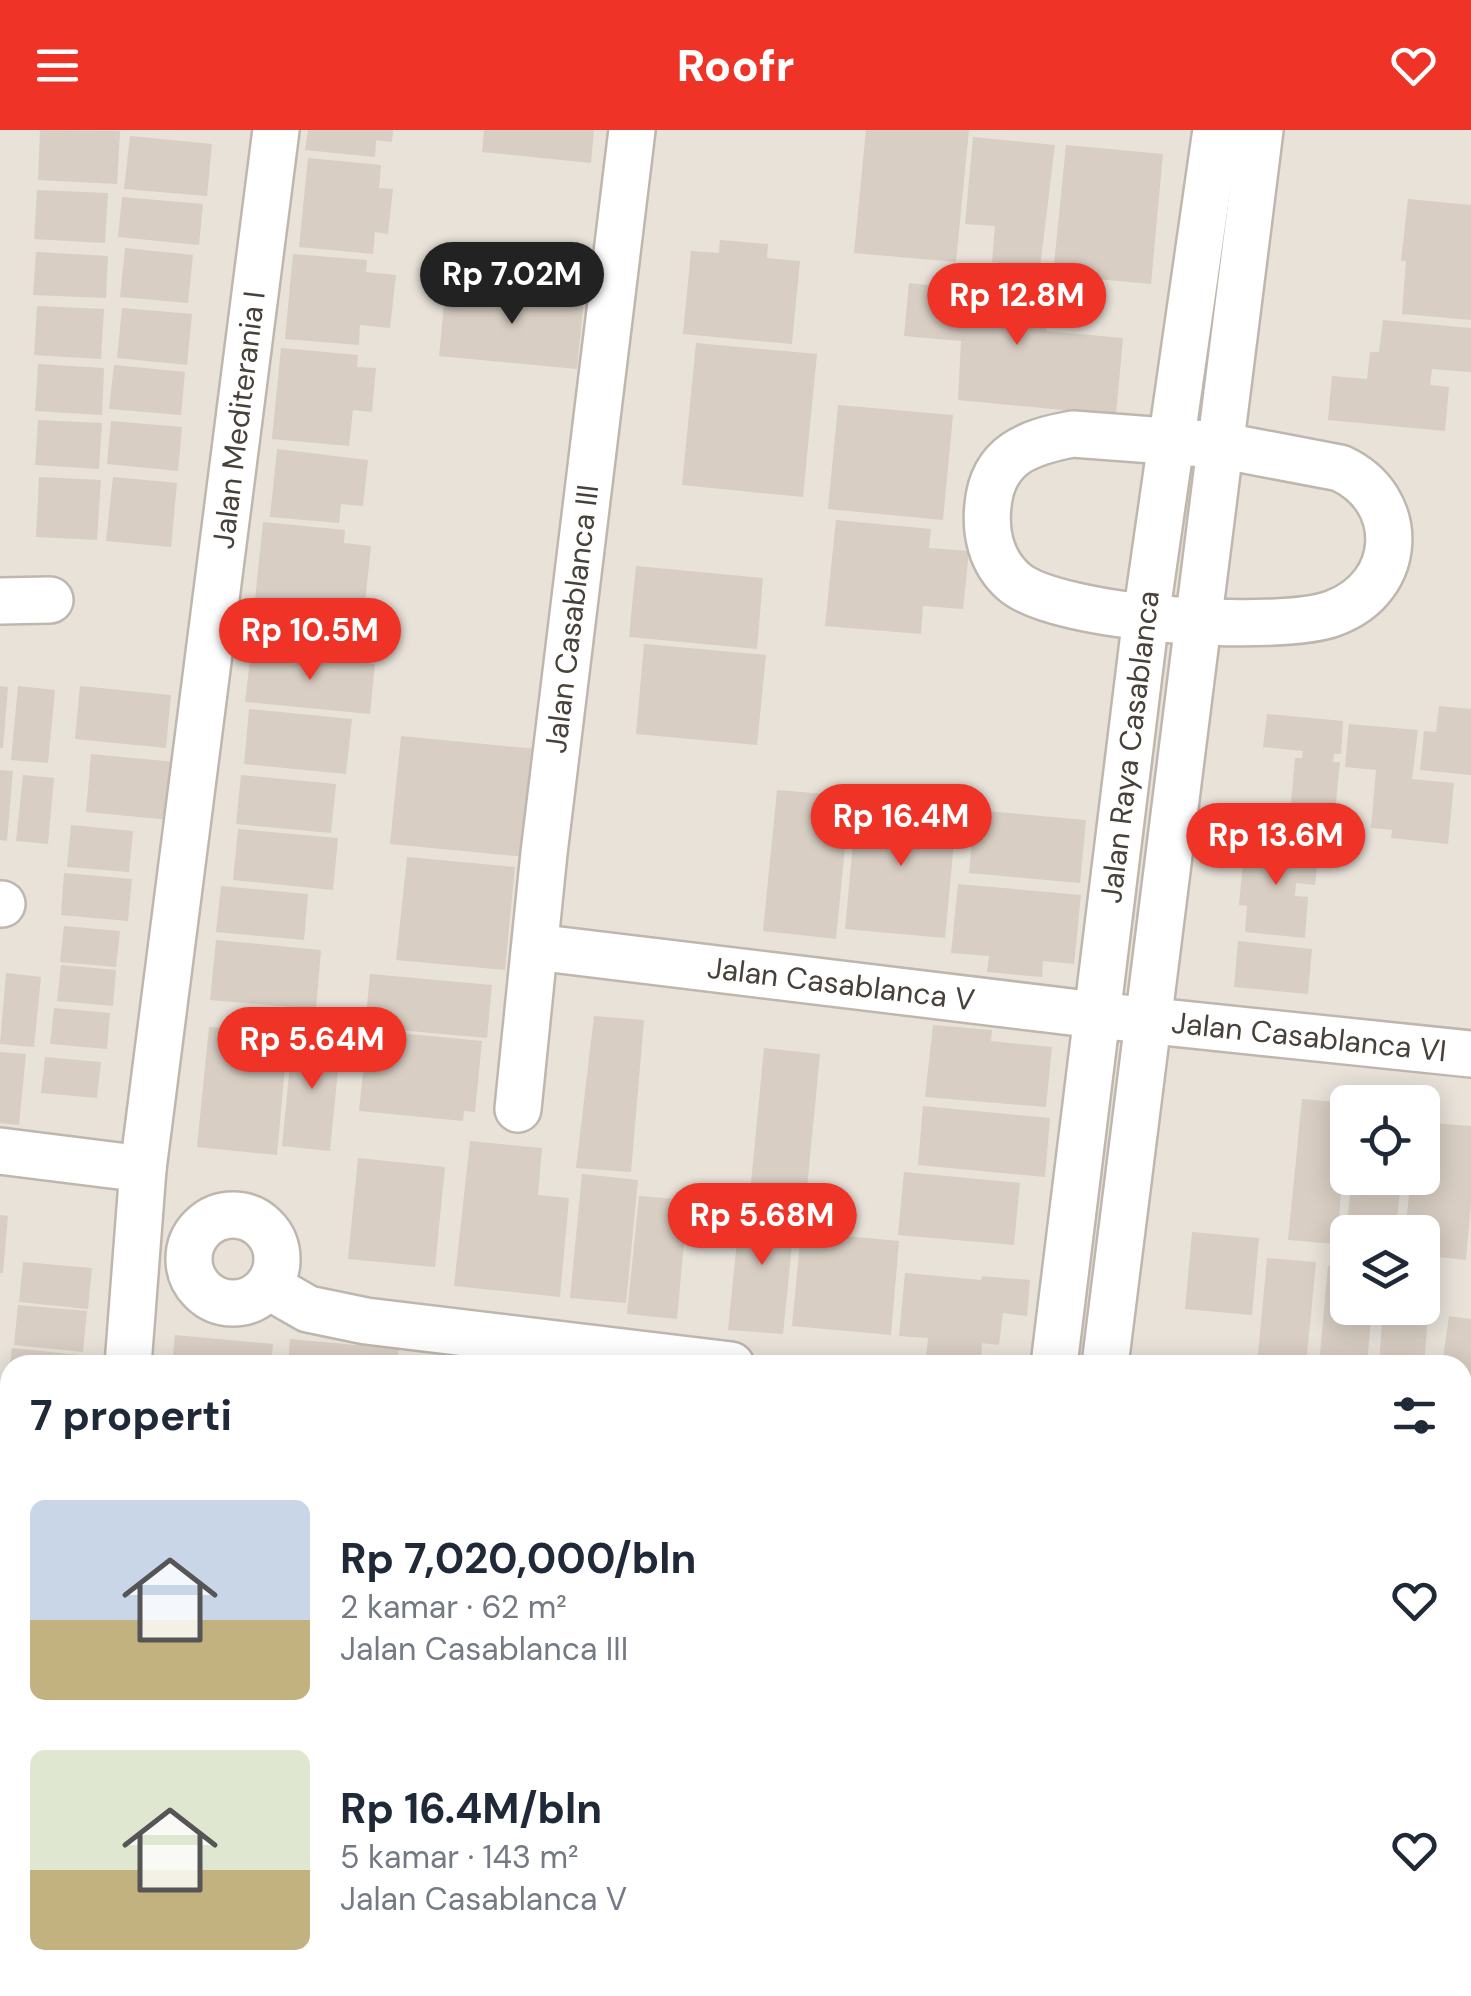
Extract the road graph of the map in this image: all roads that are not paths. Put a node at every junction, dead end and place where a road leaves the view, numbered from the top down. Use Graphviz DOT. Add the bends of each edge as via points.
graph roads {
  1 [pos="276,130"];
  2 [pos="632,130"];
  3 [pos="1216,130"];
  4 [pos="1260,130"];
  5 [pos="1172,440"];
  6 [pos="1220,445"];
  7 [pos="50,600"];
  8 [pos="0,601"];
  9 [pos="1146,618"];
  10 [pos="1201,622"];
  11 [pos="535,947"];
  12 [pos="1096,1015"];
  13 [pos="1147,1020"];
  14 [pos="1471,1054"];
  15 [pos="518,1109"];
  16 [pos="0,1151"];
  17 [pos="144,1169"];
  18 [pos="268,1286"];
  19 [pos="129,1355"];
  20 [pos="648,1355"];
  21 [pos="1055,1355"];
  22 [pos="1106,1355"];
  1 -- 17 [label="street, Jalan Mediterania I"];
  2 -- 11 [label="street, Jalan Casablanca III"];
  3 -- 5 [label="street, Jalan Raya Casablanca"];
  4 -- 6 [label="street, Jalan Raya Casablanca"];
  5 -- 6 [label="street"];
  5 -- 9 [label="street, Jalan Raya Casablanca"];
  5 -- 9 [label="street" via="1073,434 1036,441 1010,456 990,487 986,524 995,560 1015,584 1062,604"];
  6 -- 10 [label="street, Jalan Raya Casablanca"];
  6 -- 10 [label="street" via="1358,476 1381,504 1388,550 1373,588 1334,614"];
  7 -- 8 [label="street"];
  9 -- 10 [label="street"];
  9 -- 12 [label="street, Jalan Raya Casablanca"];
  10 -- 13 [label="street, Jalan Raya Casablanca"];
  11 -- 12 [label="street, Jalan Casablanca V"];
  11 -- 15 [label="street, Jalan Casablanca III"];
  12 -- 13 [label="street, Jalan Casablanca V"];
  12 -- 21 [label="street, Jalan Raya Casablanca"];
  13 -- 14 [label="street, Jalan Casablanca VI"];
  13 -- 22 [label="street, Jalan Raya Casablanca"];
  16 -- 17 [label="street"];
  17 -- 19 [label="street, Jalan Mediterania I"];
  18 -- 20 [label="street" via="308,1309 366,1321"];
}
